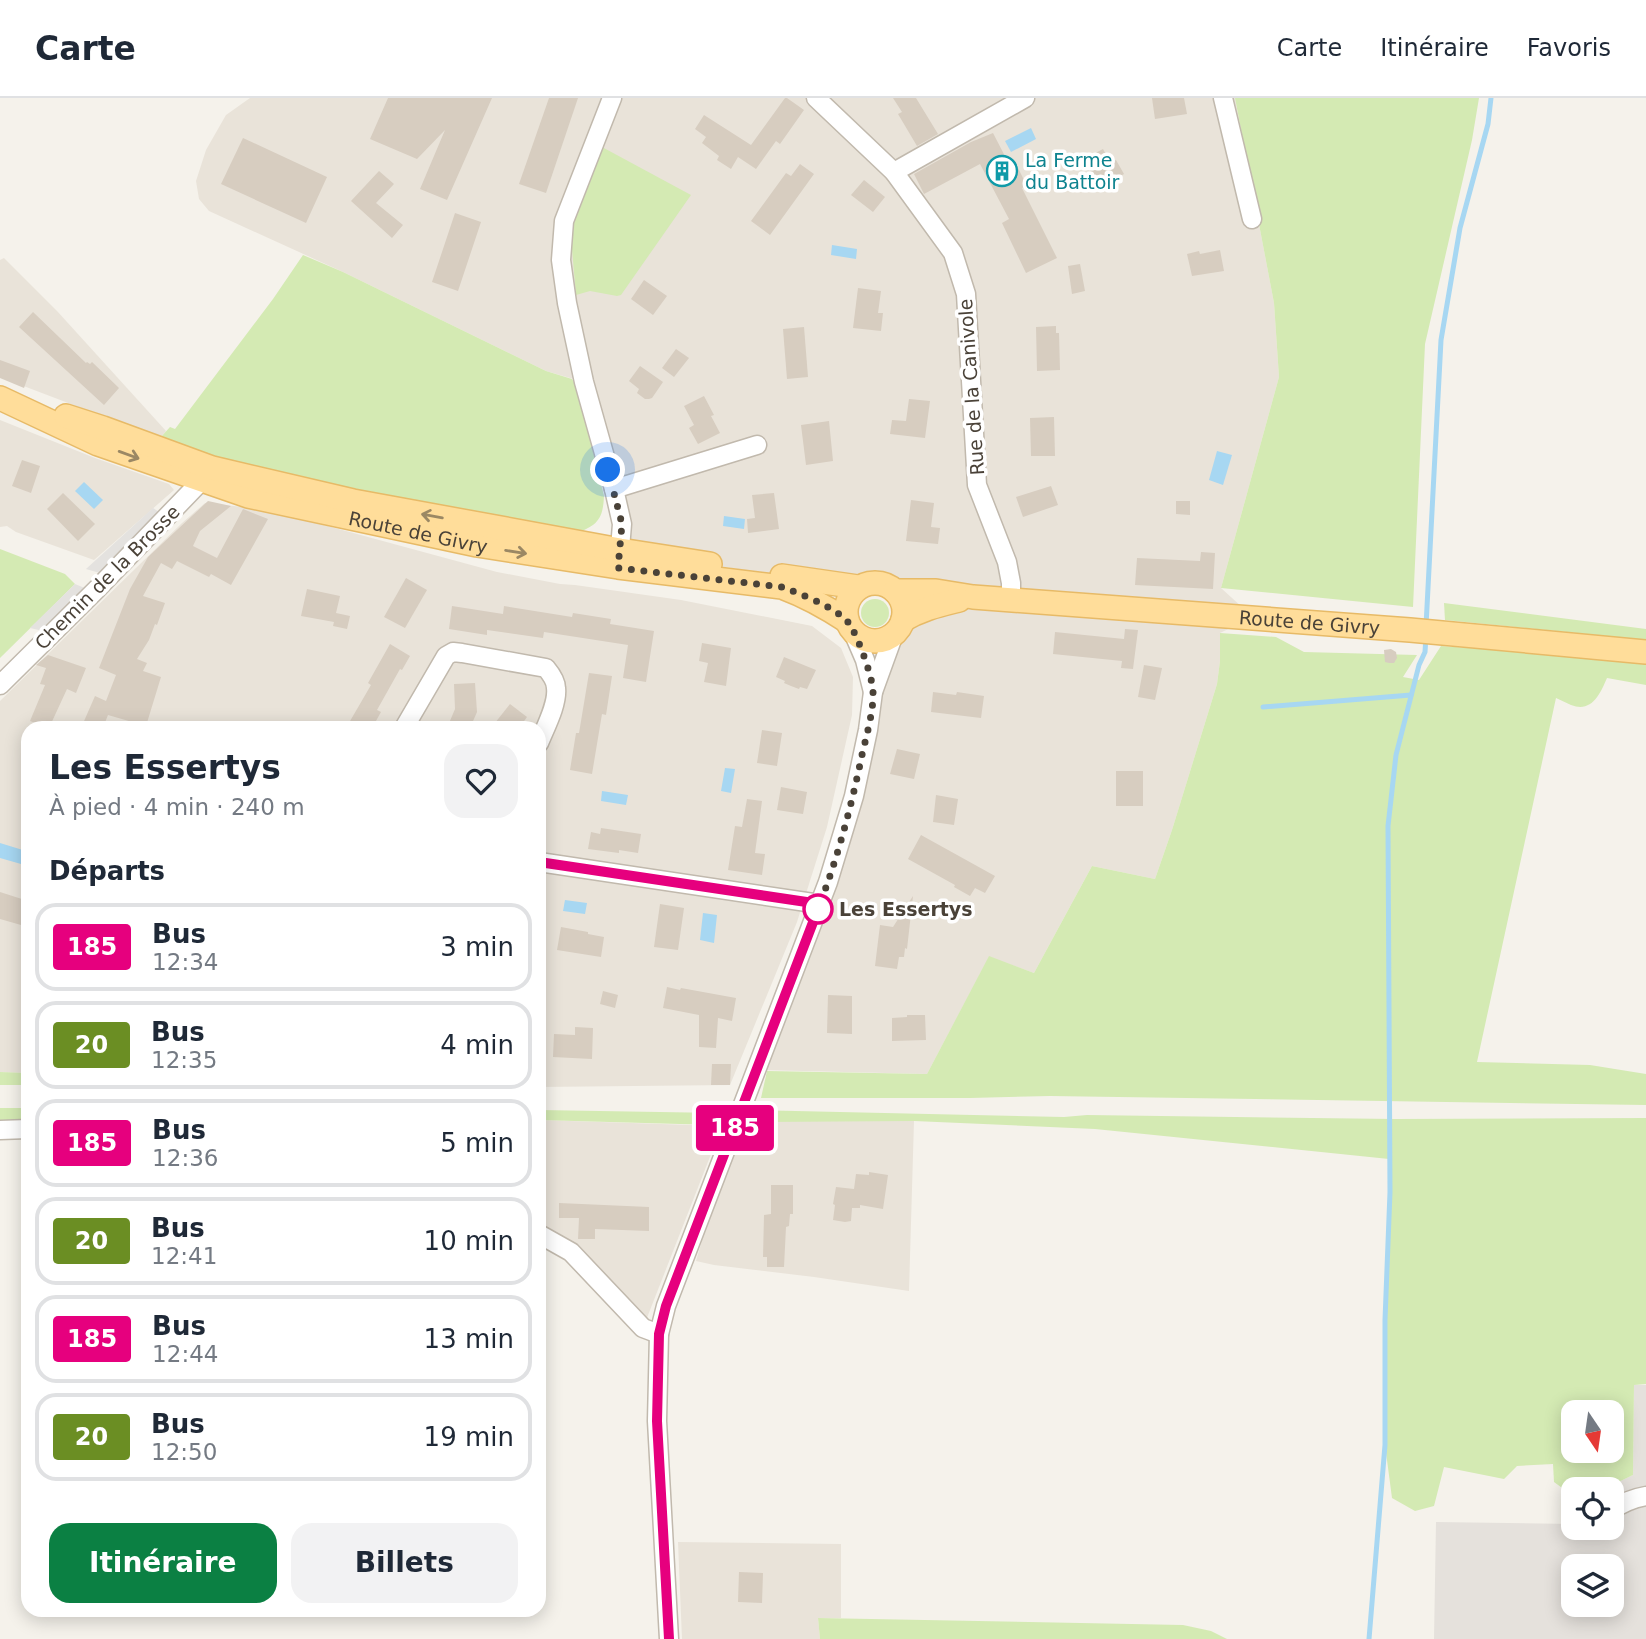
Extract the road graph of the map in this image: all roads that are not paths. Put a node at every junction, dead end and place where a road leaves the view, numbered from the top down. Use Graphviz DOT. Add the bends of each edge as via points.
graph roads {
  1 [pos="612,98"];
  2 [pos="816,98"];
  3 [pos="1025,98"];
  4 [pos="1223,98"];
  5 [pos="894,172"];
  6 [pos="1252,219"];
  7 [pos="0,397"];
  8 [pos="757,445"];
  9 [pos="207,475"];
  10 [pos="614,489"];
  11 [pos="619,559"];
  12 [pos="858,587"];
  13 [pos="895,591"];
  14 [pos="973,597"];
  15 [pos="1011,599"];
  16 [pos="850,626"];
  17 [pos="898,627"];
  18 [pos="1646,652"];
  19 [pos="0,685"];
  20 [pos="873,692"];
  21 [pos="408,721"];
  22 [pos="546,725"];
  23 [pos="546,863"];
  24 [pos="820,904"];
  25 [pos="21,1129"];
  26 [pos="0,1130"];
  27 [pos="546,1238"];
  28 [pos="659,1334"];
  29 [pos="1646,1496"];
  30 [pos="1624,1503"];
  31 [pos="669,1639"];
  1 -- 10 [label="street" via="564,221 561,260 584,382"];
  2 -- 5 [label="street, Rue de la Canivole"];
  3 -- 5 [label="street"];
  4 -- 6 [label="street"];
  5 -- 15 [label="street, Rue de la Canivole" via="953,253 967,293 977,485 1007,562"];
  7 -- 9 [label="main road, Route de Givry" via="98,444"];
  8 -- 10 [label="street"];
  9 -- 11 [label="main road, Route de Givry" via="248,496 477,545"];
  9 -- 19 [label="street, Chemin de la Brosse"];
  10 -- 11 [label="street" via="622,524"];
  11 -- 12 [label="main road, Route de Givry"];
  11 -- 16 [label="main road, Route de Givry" via="782,587 830,609"];
  12 -- 13 [label="main road" via="884,584"];
  12 -- 16 [label="main road" via="846,608"];
  13 -- 14 [label="main road, Route de Givry"];
  13 -- 17 [label="main road" via="904,609"];
  14 -- 15 [label="main road, Route de Givry"];
  14 -- 17 [label="main road, Route de Givry" via="916,612"];
  15 -- 18 [label="main road, Route de Givry"];
  16 -- 17 [label="main road" via="867,640 881,640"];
  16 -- 20 [label="street"];
  17 -- 20 [label="street"];
  20 -- 24 [label="street" via="854,796"];
  21 -- 22 [label="street" via="446,656 453,652 547,668 556,687"];
  23 -- 24 [label="street"];
  24 -- 28 [label="street"];
  25 -- 26 [label="street"];
  27 -- 28 [label="street" via="571,1252 643,1328"];
  28 -- 31 [label="street" via="657,1421"];
  29 -- 30 [label="street"];
}
